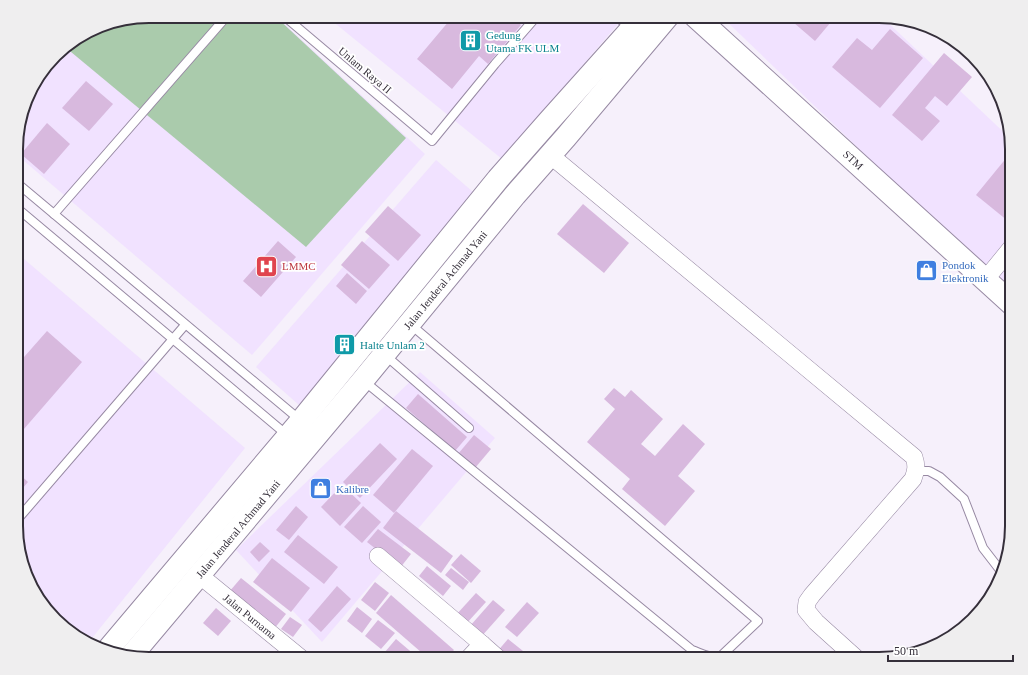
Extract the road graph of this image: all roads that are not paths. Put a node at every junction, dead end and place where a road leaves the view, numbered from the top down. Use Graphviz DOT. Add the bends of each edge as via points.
graph roads {
  1 [pos="221,23"];
  2 [pos="292,23"];
  3 [pos="531,23"];
  4 [pos="629,23"];
  5 [pos="662,23"];
  6 [pos="704,23"];
  7 [pos="549,121"];
  8 [pos="566,137"];
  9 [pos="550,155"];
  10 [pos="498,179"];
  11 [pos="23,188"];
  12 [pos="515,195"];
  13 [pos="23,213"];
  14 [pos="54,214"];
  15 [pos="1005,256"];
  16 [pos="985,280"];
  17 [pos="1005,298"];
  18 [pos="410,324"];
  19 [pos="185,325"];
  20 [pos="172,339"];
  21 [pos="384,355"];
  22 [pos="363,380"];
  23 [pos="294,428"];
  24 [pos="469,428"];
  25 [pos="916,471"];
  26 [pos="23,513"];
  27 [pos="378,556"];
  28 [pos="998,567"];
  29 [pos="198,574"];
  30 [pos="482,644"];
  31 [pos="111,646"];
  32 [pos="134,651"];
  33 [pos="293,652"];
  34 [pos="475,652"];
  35 [pos="491,652"];
  36 [pos="698,652"];
  37 [pos="725,652"];
  38 [pos="850,652"];
  1 -- 14 [label="lane"];
  2 -- 3 [label="lane, Unlam Raya II" via="432,141"];
  4 -- 7 [label="main road, Jalan Jenderal Achmad Yani"];
  5 -- 8 [label="main road, Jalan Jenderal Achmad Yani"];
  6 -- 16 [label="main road, STM"];
  7 -- 8 [label="main road"];
  7 -- 10 [label="main road, Jalan Jenderal Achmad Yani"];
  8 -- 9 [label="main road, Jalan Jenderal Achmad Yani"];
  9 -- 12 [label="main road, Jalan Jenderal Achmad Yani"];
  9 -- 25 [label="street" via="914,457"];
  10 -- 12 [label="main road"];
  10 -- 23 [label="main road, Jalan Jenderal Achmad Yani"];
  11 -- 14 [label="lane"];
  12 -- 18 [label="main road, Jalan Jenderal Achmad Yani"];
  13 -- 20 [label="lane"];
  14 -- 19 [label="lane"];
  15 -- 16 [label="street"];
  16 -- 17 [label="main road, STM"];
  18 -- 21 [label="main road, Jalan Jenderal Achmad Yani"];
  18 -- 37 [label="lane" via="758,621"];
  19 -- 20 [label="lane"];
  19 -- 23 [label="lane"];
  20 -- 23 [label="lane"];
  20 -- 26 [label="lane"];
  21 -- 22 [label="main road, Jalan Jenderal Achmad Yani"];
  21 -- 24 [label="lane"];
  22 -- 29 [label="main road, Jalan Jenderal Achmad Yani"];
  22 -- 36 [label="lane" via="692,650"];
  23 -- 31 [label="main road, Jalan Jenderal Achmad Yani"];
  25 -- 28 [label="lane" via="929,471 940,477 964,498 983,548"];
  25 -- 38 [label="street" via="913,479 807,602 806,610 811,616"];
  27 -- 30 [label="street"];
  29 -- 32 [label="main road, Jalan Jenderal Achmad Yani"];
  29 -- 33 [label="street, Jalan Purnama"];
  30 -- 34 [label="street"];
  30 -- 35 [label="street"];
}
